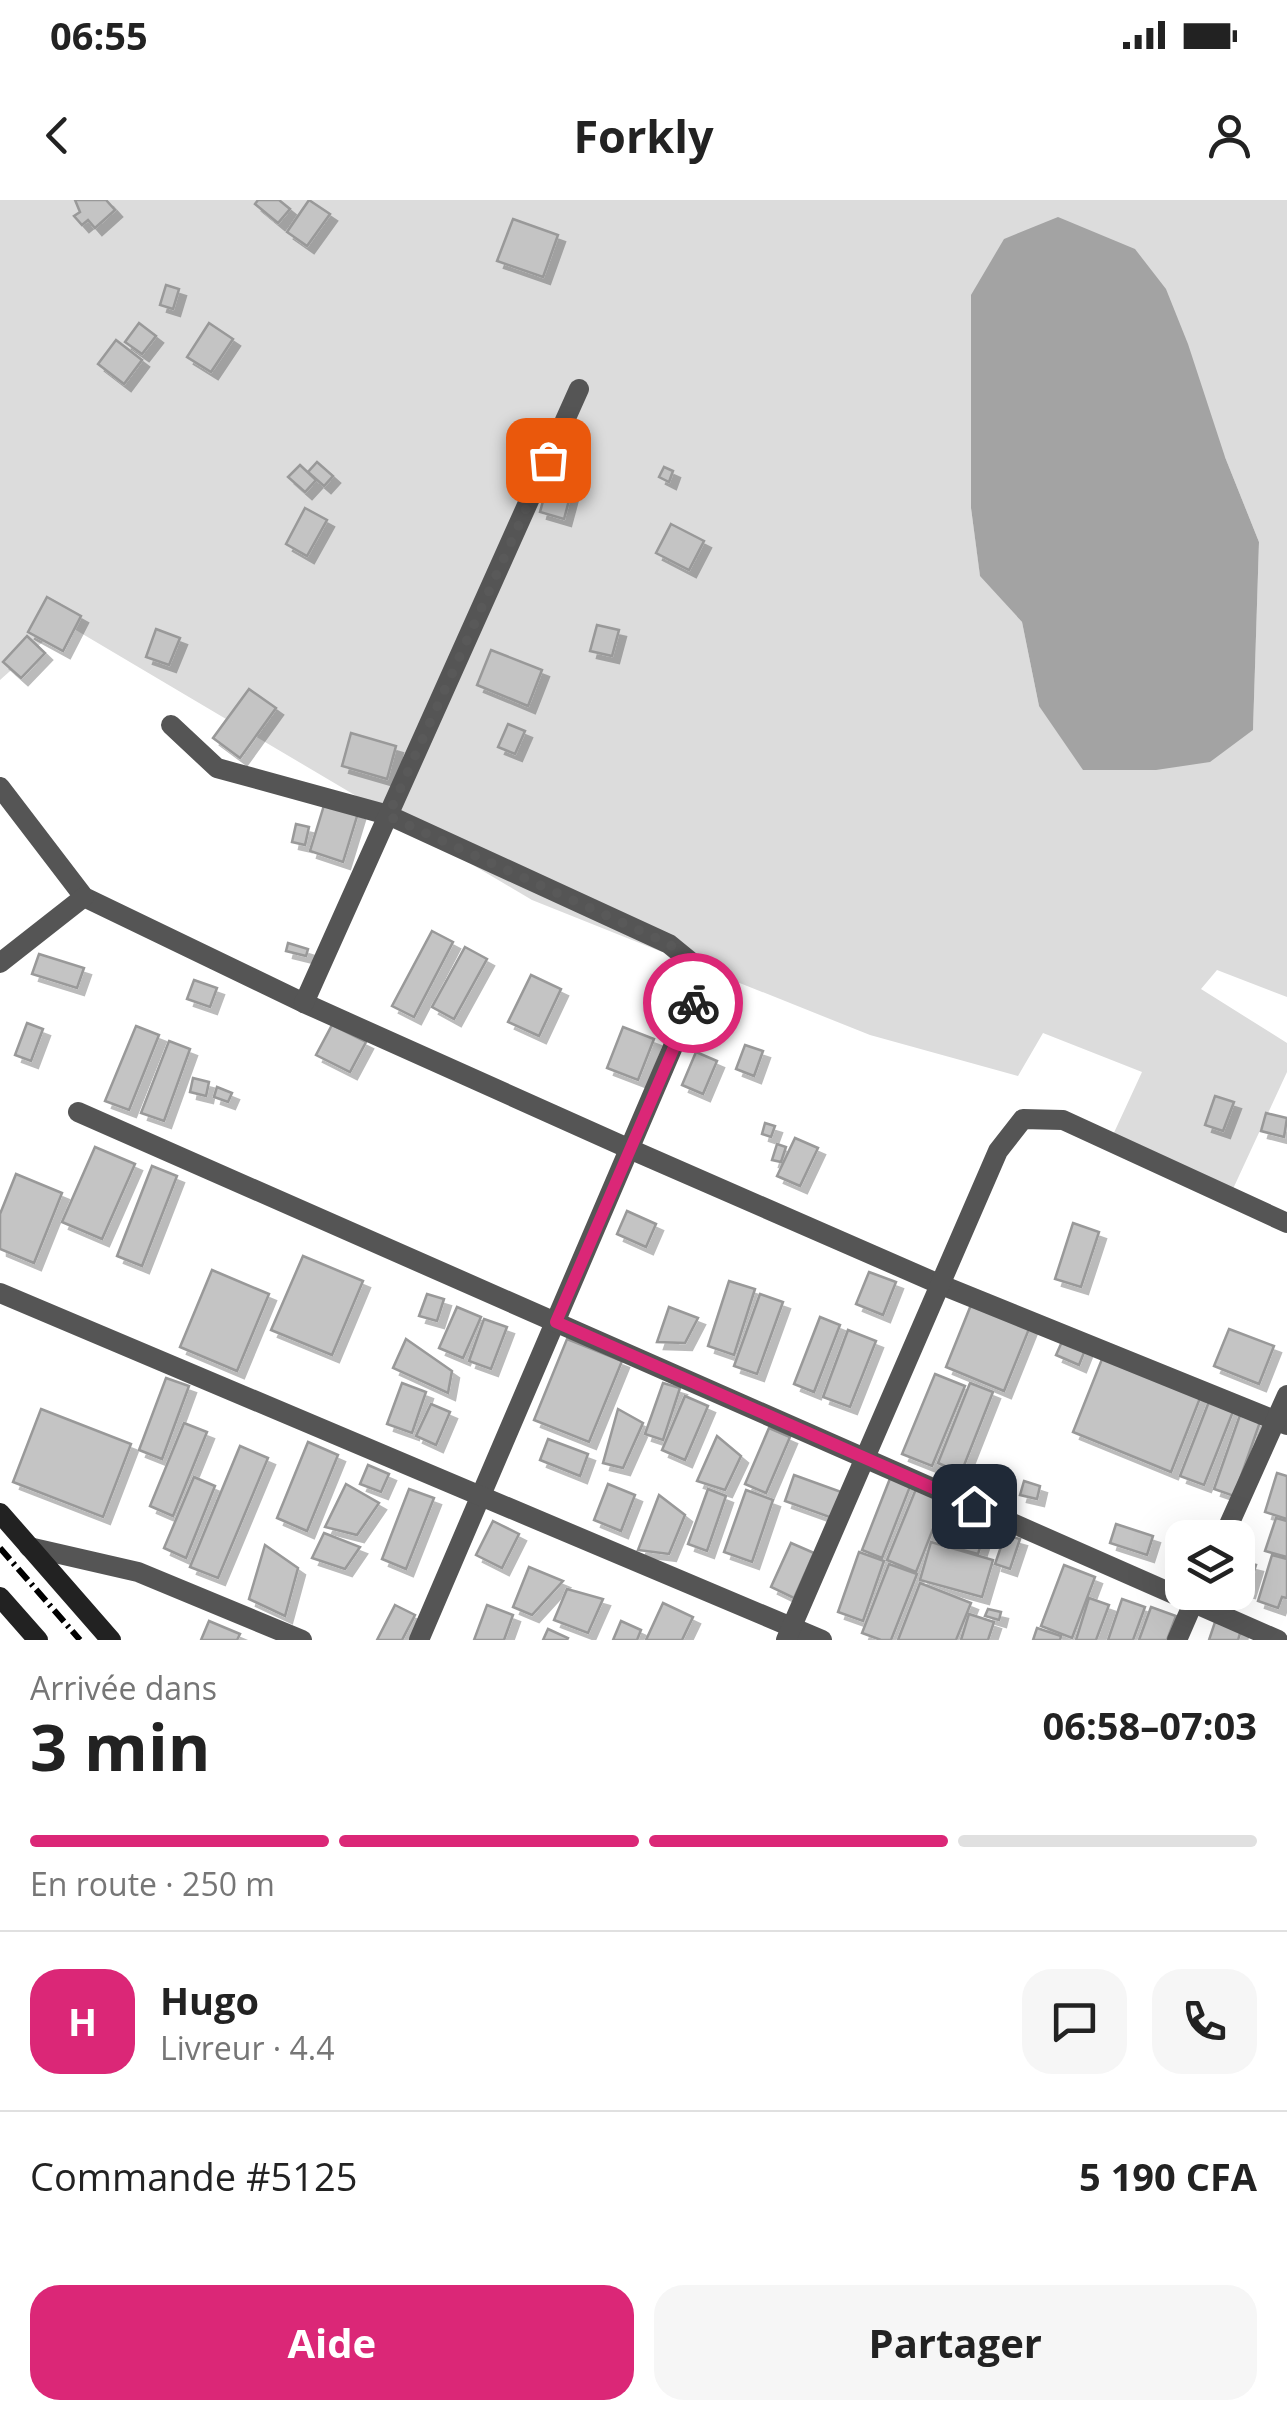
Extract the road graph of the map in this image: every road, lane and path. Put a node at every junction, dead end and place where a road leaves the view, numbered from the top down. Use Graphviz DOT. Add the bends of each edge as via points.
graph roads {
  1 [pos="579,388"];
  2 [pos="171,725"];
  3 [pos="0,787"];
  4 [pos="388,816"];
  5 [pos="84,897"];
  6 [pos="0,963"];
  7 [pos="304,1004"];
  8 [pos="78,1112"];
  9 [pos="632,1150"];
  10 [pos="1287,1223"];
  11 [pos="939,1284"];
  12 [pos="0,1293"];
  13 [pos="556,1322"];
  14 [pos="1287,1395"];
  15 [pos="1282,1423"];
  16 [pos="864,1458"];
  17 [pos="482,1496"];
  18 [pos="0,1513"];
  19 [pos="1232,1520"];
  20 [pos="29,1546"];
  21 [pos="1165,1585"];
  22 [pos="0,1597"];
  23 [pos="1191,1610"];
  24 [pos="1219,1610"];
  25 [pos="789,1633"];
  26 [pos="38,1640"];
  27 [pos="111,1640"];
  28 [pos="302,1640"];
  29 [pos="419,1640"];
  30 [pos="822,1640"];
  31 [pos="1177,1640"];
  32 [pos="1278,1640"];
  1 -- 4 [label="street"];
  2 -- 4 [label="street" via="217,768"];
  3 -- 5 [label="street"];
  4 -- 7 [label="street"];
  4 -- 9 [label="street" via="669,944 691,962 700,986"];
  5 -- 6 [label="street"];
  5 -- 7 [label="street"];
  7 -- 9 [label="street"];
  8 -- 13 [label="street"];
  9 -- 11 [label="street"];
  9 -- 13 [label="street"];
  10 -- 11 [label="street" via="1063,1120 1023,1119 998,1151"];
  11 -- 15 [label="street"];
  11 -- 16 [label="street"];
  12 -- 17 [label="street"];
  13 -- 16 [label="street"];
  13 -- 17 [label="street"];
  14 -- 15 [label="street"];
  15 -- 19 [label="street"];
  16 -- 21 [label="street"];
  16 -- 25 [label="street"];
  17 -- 25 [label="street"];
  17 -- 29 [label="street"];
  18 -- 20 [label="main road"];
  20 -- 27 [label="main road"];
  20 -- 28 [label="street" via="138,1572"];
  22 -- 26 [label="main road"];
  23 -- 31 [label="street"];
  24 -- 32 [label="street"];
  25 -- 30 [label="street"];
}
